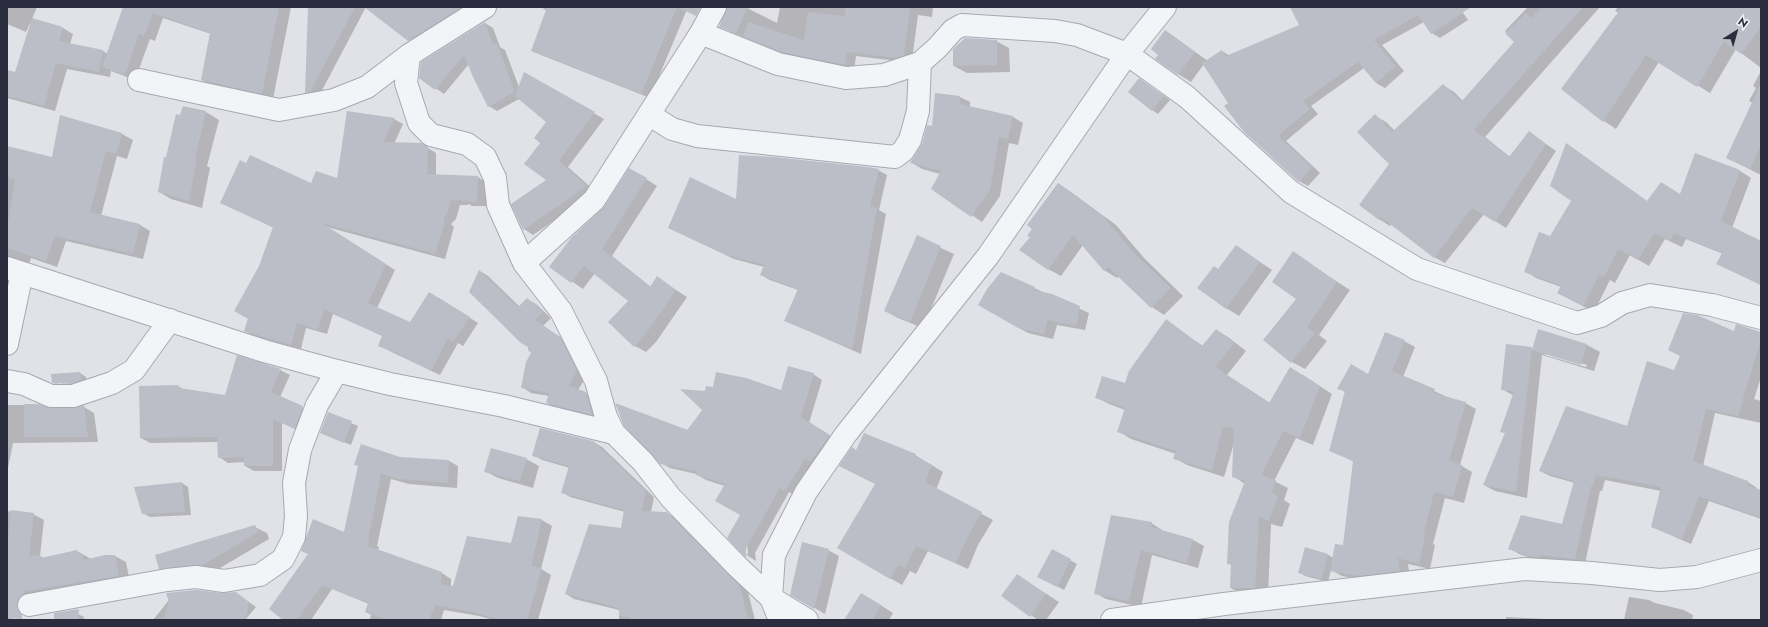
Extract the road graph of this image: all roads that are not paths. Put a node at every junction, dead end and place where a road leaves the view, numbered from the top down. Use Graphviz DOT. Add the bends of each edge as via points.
graph roads {
  1 [pos="485,7"];
  2 [pos="715,7"];
  3 [pos="1165,7"];
  4 [pos="456,14"];
  5 [pos="701,33"];
  6 [pos="1127,54"];
  7 [pos="409,55"];
  8 [pos="920,63"];
  9 [pos="139,80"];
  10 [pos="650,115"];
  11 [pos="524,263"];
  12 [pos="15,270"];
  13 [pos="1761,318"];
  14 [pos="170,320"];
  15 [pos="7,344"];
  16 [pos="337,371"];
  17 [pos="7,381"];
  18 [pos="614,433"];
  19 [pos="1761,560"];
  20 [pos="771,598"];
  21 [pos="29,605"];
  22 [pos="780,620"];
  23 [pos="807,620"];
  24 [pos="1112,620"];
  1 -- 4 [label="street"];
  2 -- 5 [label="street"];
  3 -- 6 [label="street"];
  4 -- 7 [label="street"];
  5 -- 8 [label="street" via="778,64 846,78 884,75"];
  5 -- 10 [label="street"];
  6 -- 8 [label="street" via="1077,35 1055,31 962,25 953,30"];
  6 -- 13 [label="street" via="1186,97 1291,192 1417,268 1577,323 1601,316 1622,304 1650,295 1712,305"];
  6 -- 20 [label="street" via="988,256 846,434 806,492 774,555"];
  7 -- 9 [label="street" via="361,90 334,100 279,110"];
  7 -- 11 [label="street" via="406,83 419,124 431,135 467,144 485,157 495,178 498,205"];
  8 -- 10 [label="street" via="918,111 910,140 903,151 895,157 697,136 672,129"];
  10 -- 11 [label="street" via="594,200"];
  11 -- 18 [label="street" via="561,311 596,381 606,417"];
  12 -- 14 [label="street"];
  12 -- 15 [label="street"];
  14 -- 16 [label="street"];
  14 -- 17 [label="street" via="134,370 112,383 73,396 51,396 24,384"];
  16 -- 18 [label="street" via="504,406"];
  16 -- 21 [label="street" via="317,404 300,450 294,483 294,537 283,559 260,575 224,581 196,577 167,580"];
  18 -- 20 [label="street" via="643,462 671,498"];
  19 -- 24 [label="street" via="1698,577 1660,580 1592,573 1517,570 1232,603"];
  20 -- 22 [label="street"];
  20 -- 23 [label="street"];
}
